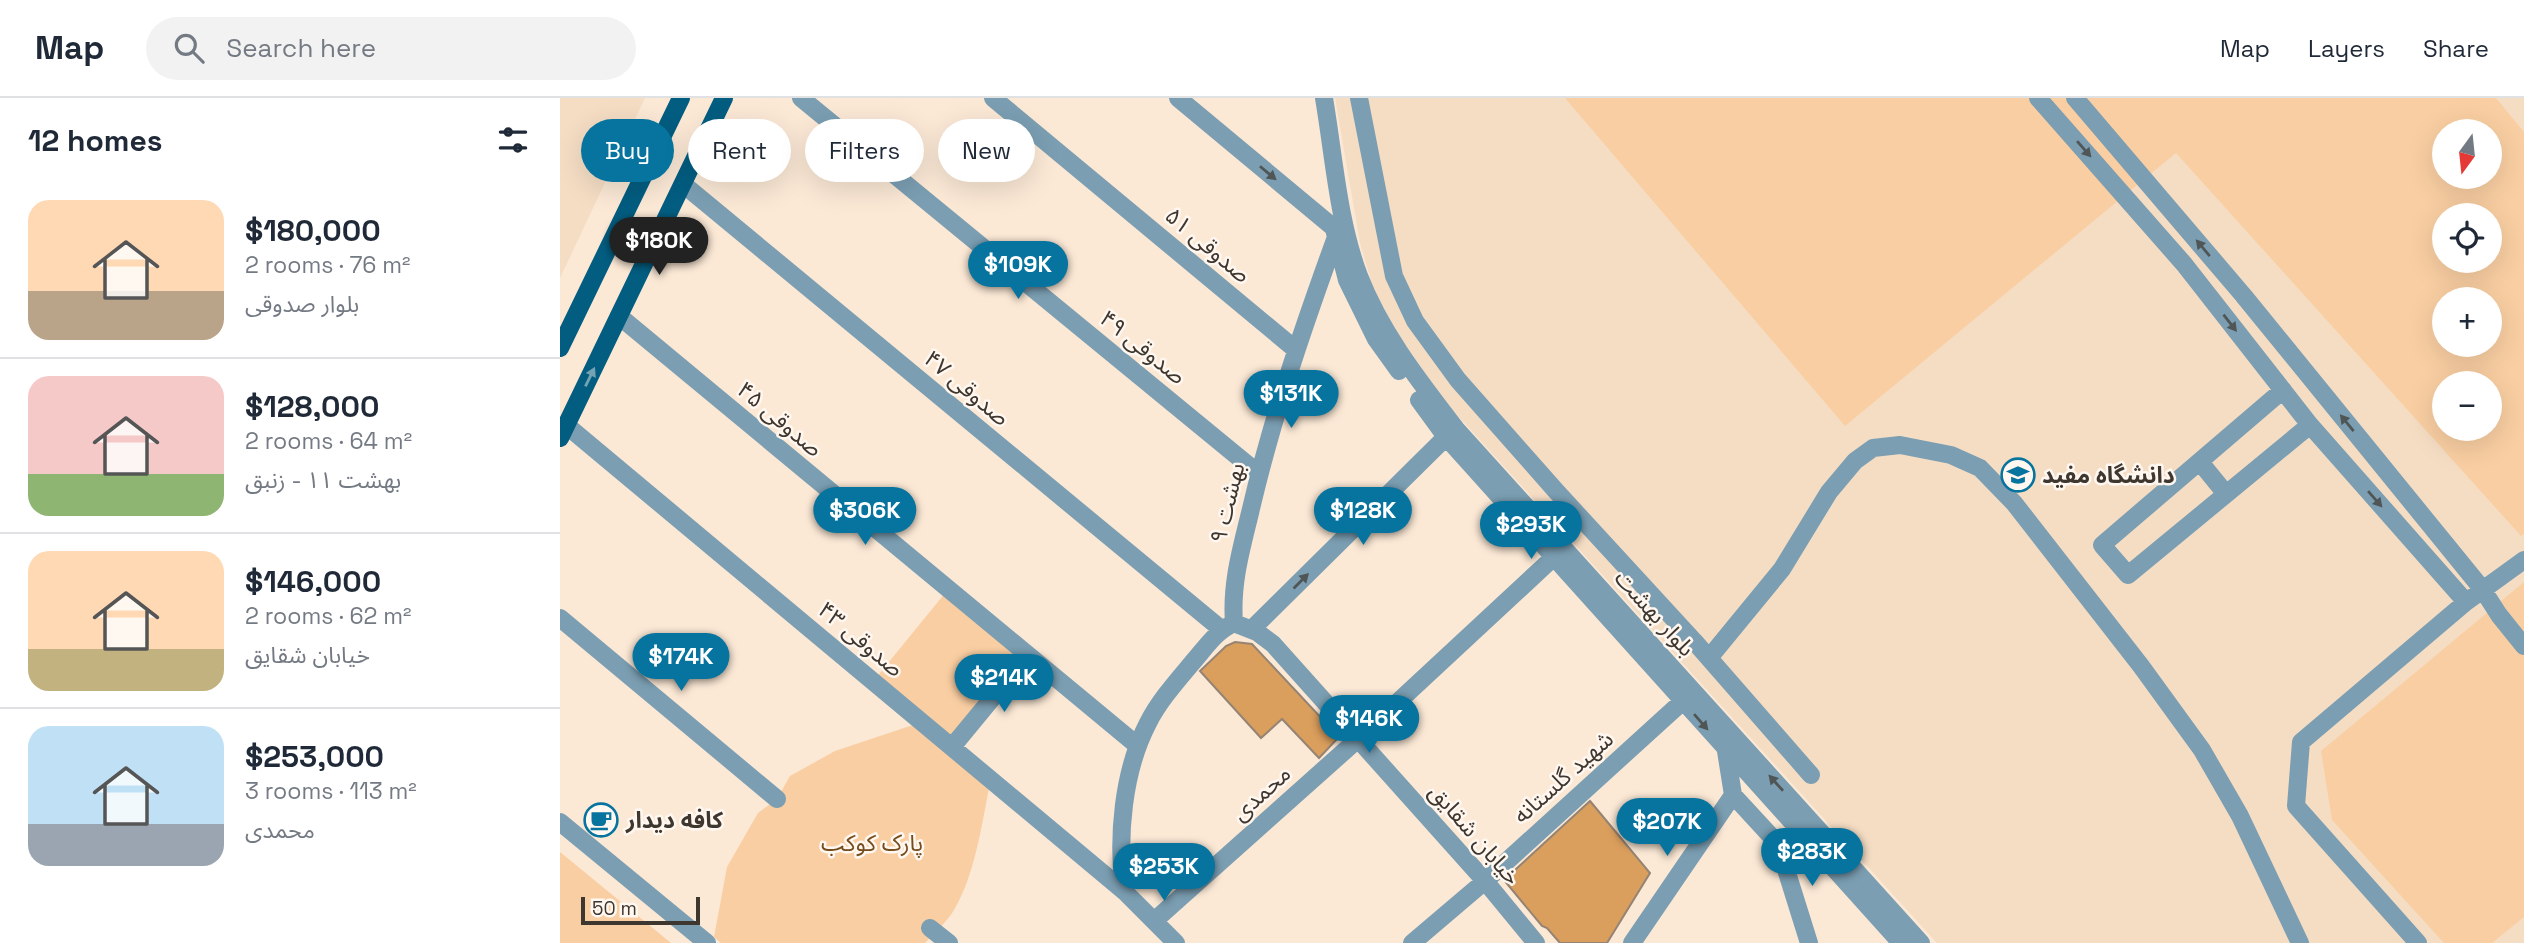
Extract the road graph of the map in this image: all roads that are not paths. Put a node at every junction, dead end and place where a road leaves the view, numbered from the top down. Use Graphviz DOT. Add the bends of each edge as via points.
graph roads {
  1 [pos="681,98"];
  2 [pos="724,98"];
  3 [pos="801,98"];
  4 [pos="992,98"];
  5 [pos="1178,98"];
  6 [pos="1313,98"];
  7 [pos="1324,98"];
  8 [pos="1359,98"];
  9 [pos="2038,98"];
  10 [pos="2075,98"];
  11 [pos="683,184"];
  12 [pos="1335,232"];
  13 [pos="619,316"];
  14 [pos="560,348"];
  15 [pos="1295,349"];
  16 [pos="2283,390"];
  17 [pos="2310,425"];
  18 [pos="563,432"];
  19 [pos="1446,437"];
  20 [pos="2200,462"];
  21 [pos="1259,474"];
  22 [pos="2226,494"];
  23 [pos="2438,534"];
  24 [pos="2420,550"];
  25 [pos="1554,557"];
  26 [pos="2524,560"];
  27 [pos="2483,590"];
  28 [pos="2466,602"];
  29 [pos="560,618"];
  30 [pos="1227,626"];
  31 [pos="1252,629"];
  32 [pos="2524,646"];
  33 [pos="1027,656"];
  34 [pos="1709,658"];
  35 [pos="1683,701"];
  36 [pos="1357,739"];
  37 [pos="1138,746"];
  38 [pos="952,747"];
  39 [pos="1726,750"];
  40 [pos="1811,775"];
  41 [pos="1733,795"];
  42 [pos="777,799"];
  43 [pos="560,822"];
  44 [pos="1778,844"];
  45 [pos="1817,848"];
  46 [pos="1485,881"];
  47 [pos="1124,891"];
  48 [pos="1154,921"];
  49 [pos="930,928"];
  50 [pos="707,943"];
  51 [pos="949,943"];
  52 [pos="1176,943"];
  53 [pos="1412,943"];
  54 [pos="1536,943"];
  55 [pos="1632,943"];
  56 [pos="1809,943"];
  57 [pos="1901,943"];
  58 [pos="1921,943"];
  59 [pos="2300,943"];
  60 [pos="2418,943"];
  1 -- 14 [label="main road"];
  2 -- 11 [label="main road"];
  3 -- 21 [label="street, صدوقی ۴۹"];
  4 -- 15 [label="street, صدوقی ۵۱"];
  5 -- 12 [label="street, one-way"];
  6 -- 12 [label="street, بلوار بهشت"];
  58 -- 7 [label="street, بلوار بهشت, one-way" via="1456,429 1417,379 1359,276 1345,227"];
  8 -- 34 [label="street" via="1394,276 1415,321 1458,380"];
  9 -- 16 [label="street, one-way" via="2184,264"];
  23 -- 10 [label="street, one-way"];
  11 -- 13 [label="main road"];
  11 -- 30 [label="street, صدوقی ۴۷"];
  12 -- 15 [label="street, بهشت ۹"];
  12 -- 19 [label="street, بلوار بهشت" via="1347,280 1376,339"];
  18 -- 13 [label="main road, one-way"];
  13 -- 33 [label="street, صدوقی ۴۵"];
  15 -- 21 [label="street, بهشت ۹"];
  16 -- 17 [label="street"];
  16 -- 20 [label="street"];
  17 -- 22 [label="street"];
  17 -- 24 [label="street, one-way"];
  18 -- 38 [label="street, صدوقی ۴۳"];
  19 -- 25 [label="street, بلوار بهشت"];
  31 -- 19 [label="street, one-way"];
  20 -- 22 [label="street"];
  20 -- 22 [label="street" via="2102,545 2128,576"];
  21 -- 30 [label="street, بهشت ۹"];
  23 -- 24 [label="street"];
  23 -- 27 [label="street"];
  24 -- 28 [label="street"];
  25 -- 35 [label="street, بلوار بهشت"];
  25 -- 36 [label="street, محمدی"];
  26 -- 27 [label="street"];
  27 -- 28 [label="street"];
  27 -- 32 [label="street"];
  28 -- 60 [label="street" via="2301,742 2296,806"];
  29 -- 42 [label="street"];
  30 -- 31 [label="street, خیابان شقایق"];
  30 -- 37 [label="street" via="1164,699"];
  31 -- 36 [label="street, خیابان شقایق" via="1273,644"];
  33 -- 37 [label="street, صدوقی ۴۵"];
  33 -- 38 [label="street"];
  34 -- 40 [label="street"];
  34 -- 59 [label="street" via="1783,569 1829,492 1855,461 1873,448 1900,445 1951,455 1980,468 2014,503 2202,750 2240,816"];
  35 -- 39 [label="street, بلوار بهشت, one-way"];
  35 -- 46 [label="street, شهید گلستانه"];
  36 -- 46 [label="street, خیابان شقایق"];
  36 -- 48 [label="street, محمدی"];
  37 -- 47 [label="street" via="1122,840"];
  38 -- 47 [label="street, صدوقی ۴۳"];
  39 -- 41 [label="street"];
  39 -- 45 [label="street, بلوار بهشت"];
  41 -- 44 [label="street"];
  41 -- 55 [label="street"];
  43 -- 50 [label="street"];
  44 -- 45 [label="street"];
  44 -- 56 [label="street"];
  45 -- 57 [label="street, بلوار بهشت"];
  46 -- 53 [label="street, شهید گلستانه"];
  46 -- 54 [label="street, خیابان شقایق"];
  47 -- 48 [label="street, صدوقی ۴۳"];
  48 -- 52 [label="street, صدوقی ۴۳"];
  49 -- 51 [label="street"];
}
